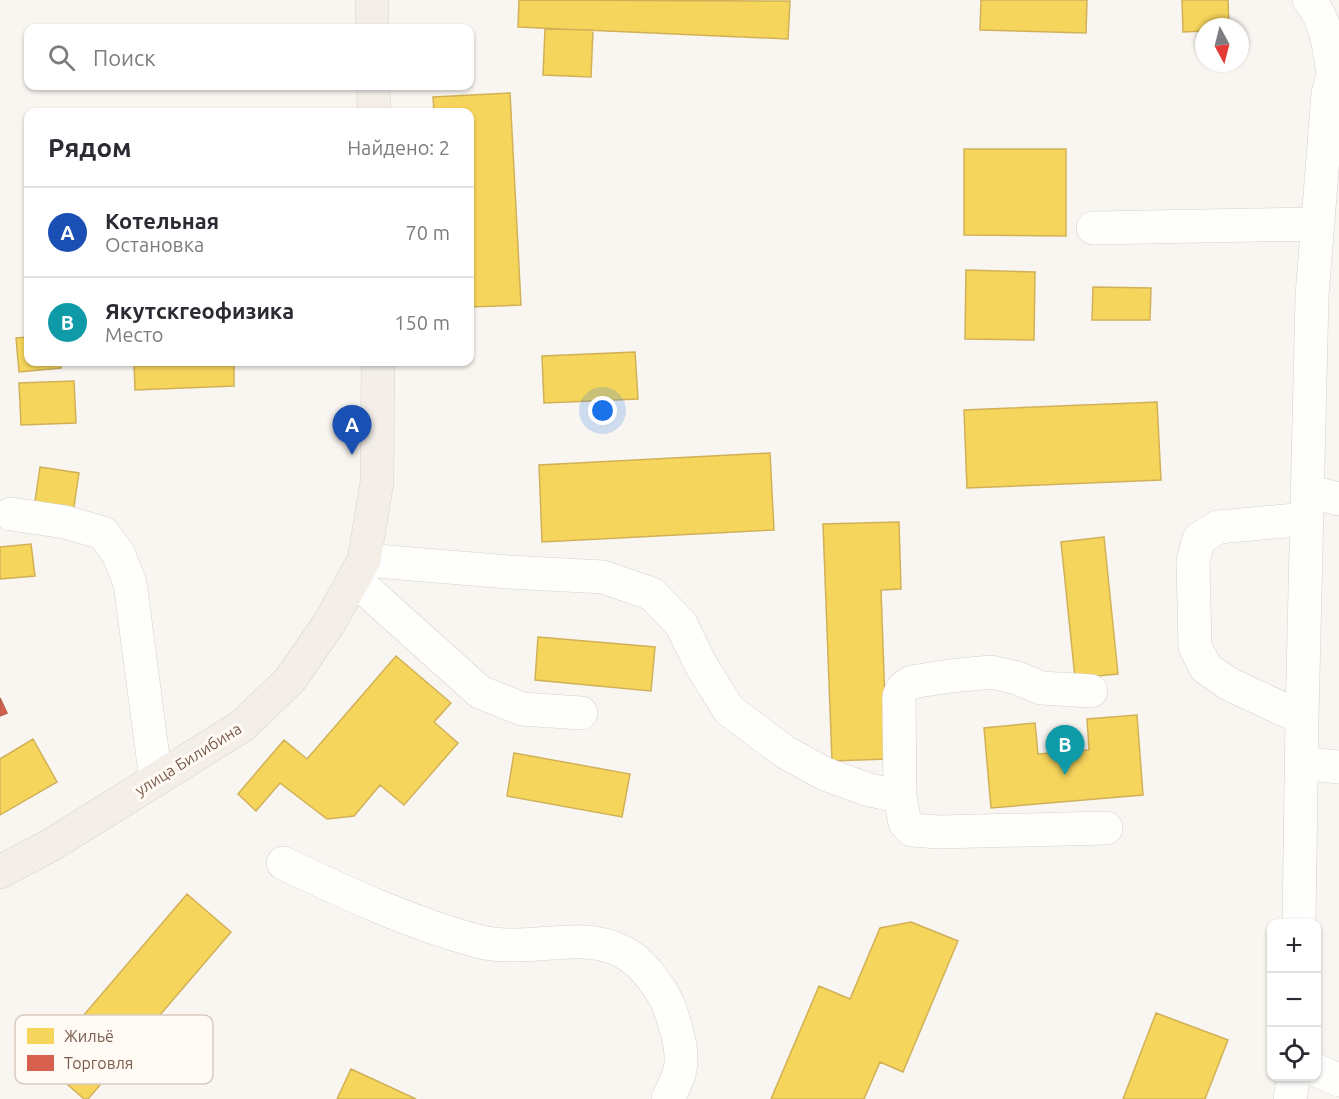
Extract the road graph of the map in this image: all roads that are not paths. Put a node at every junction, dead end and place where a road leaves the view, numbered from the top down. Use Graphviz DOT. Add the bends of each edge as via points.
graph roads {
  1 [pos="372,0"];
  2 [pos="1309,0"];
  3 [pos="372,24"];
  4 [pos="1336,64"];
  5 [pos="373,90"];
  6 [pos="374,108"];
  7 [pos="1318,224"];
  8 [pos="1093,228"];
  9 [pos="1326,297"];
  10 [pos="378,366"];
  11 [pos="1339,499"];
  12 [pos="1307,505"];
  13 [pos="11,514"];
  14 [pos="359,570"];
  15 [pos="1091,691"];
  16 [pos="581,713"];
  17 [pos="1302,718"];
  18 [pos="1302,763"];
  19 [pos="1339,767"];
  20 [pos="156,780"];
  21 [pos="900,797"];
  22 [pos="1106,828"];
  23 [pos="283,863"];
  24 [pos="0,872"];
  25 [pos="1299,919"];
  26 [pos="1321,1072"];
  27 [pos="1339,1080"];
  28 [pos="1293,1081"];
  29 [pos="668,1099"];
  30 [pos="1290,1099"];
  1 -- 3 [label="main road"];
  2 -- 4 [label="street" via="1319,13"];
  4 -- 7 [label="street" via="1328,94"];
  5 -- 6 [label="main road"];
  7 -- 8 [label="street"];
  7 -- 9 [label="street"];
  9 -- 12 [label="street"];
  10 -- 14 [label="main road, улица Билибина" via="377,482"];
  11 -- 12 [label="street"];
  12 -- 17 [label="street"];
  12 -- 17 [label="street" via="1218,527 1199,539 1193,561 1195,648 1206,668 1229,684"];
  13 -- 20 [label="street" via="65,522 103,533 118,553 130,583"];
  14 -- 16 [label="street" via="480,692 522,709"];
  14 -- 20 [label="main road, улица Билибина" via="330,622 290,680 242,726"];
  14 -- 21 [label="street" via="603,577 652,594 681,624 729,710 785,752 825,774"];
  15 -- 21 [label="street" via="1041,688 991,672 912,682 899,696"];
  17 -- 18 [label="street"];
  18 -- 19 [label="street"];
  18 -- 25 [label="street"];
  20 -- 24 [label="main road, улица Билибина"];
  21 -- 22 [label="street" via="905,823 912,830"];
  23 -- 29 [label="street" via="343,892 479,942 512,946 588,941 631,956 662,990 675,1024 680,1073"];
  26 -- 27 [label="street"];
  28 -- 30 [label="street"];
}
